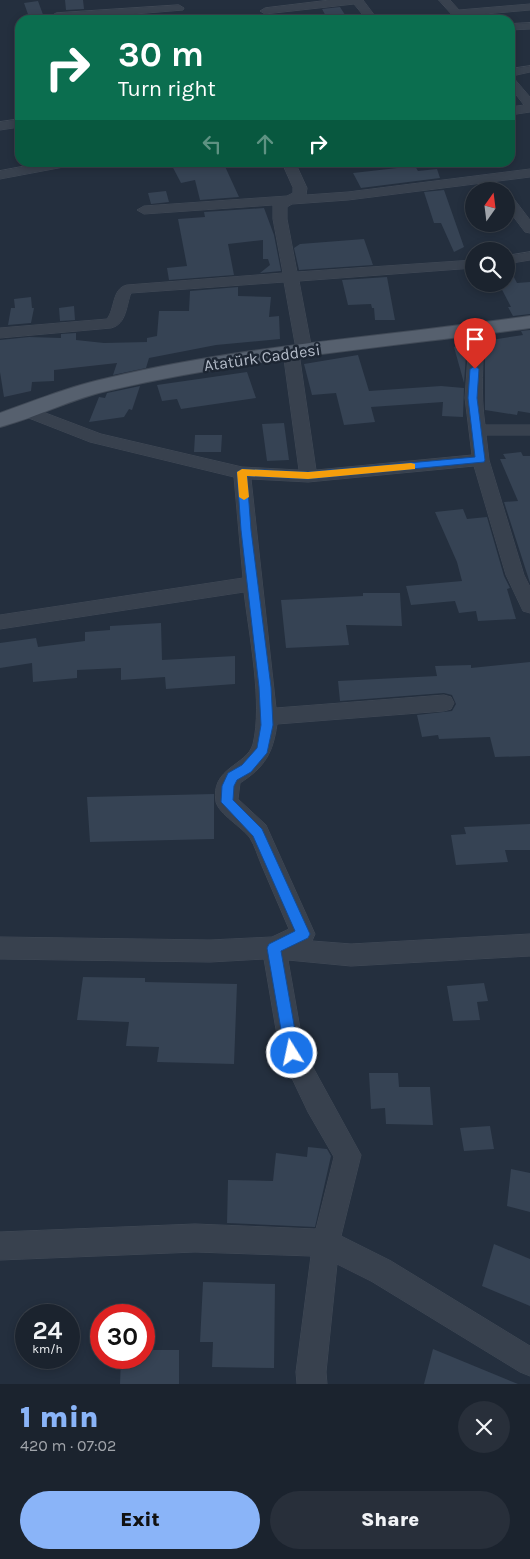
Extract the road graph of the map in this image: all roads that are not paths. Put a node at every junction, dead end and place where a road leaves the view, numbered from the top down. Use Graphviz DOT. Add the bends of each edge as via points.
graph roads {
  1 [pos="357,0"];
  2 [pos="444,0"];
  3 [pos="178,4"];
  4 [pos="530,7"];
  5 [pos="265,11"];
  6 [pos="55,15"];
  7 [pos="369,15"];
  8 [pos="456,15"];
  9 [pos="472,15"];
  10 [pos="530,26"];
  11 [pos="515,27"];
  12 [pos="530,69"];
  13 [pos="515,72"];
  14 [pos="515,86"];
  15 [pos="530,106"];
  16 [pos="515,110"];
  17 [pos="15,124"];
  18 [pos="0,126"];
  19 [pos="42,167"];
  20 [pos="290,167"];
  21 [pos="483,167"];
  22 [pos="530,173"];
  23 [pos="0,175"];
  24 [pos="491,178"];
  25 [pos="494,182"];
  26 [pos="290,200"];
  27 [pos="515,208"];
  28 [pos="144,210"];
  29 [pos="528,223"];
  30 [pos="530,256"];
  31 [pos="515,258"];
  32 [pos="465,264"];
  33 [pos="292,278"];
  34 [pos="530,322"];
  35 [pos="474,330"];
  36 [pos="0,334"];
  37 [pos="298,351"];
  38 [pos="27,410"];
  39 [pos="0,420"];
  40 [pos="477,430"];
  41 [pos="530,430"];
  42 [pos="480,460"];
  43 [pos="242,472"];
  44 [pos="308,476"];
  45 [pos="253,585"];
  46 [pos="530,606"];
  47 [pos="0,622"];
  48 [pos="444,703"];
  49 [pos="267,717"];
  50 [pos="530,945"];
  51 [pos="0,948"];
  52 [pos="274,948"];
  53 [pos="326,1243"];
  54 [pos="0,1246"];
  55 [pos="530,1362"];
  56 [pos="312,1384"];
  1 -- 5 [label="street"];
  1 -- 7 [label="street"];
  2 -- 8 [label="street"];
  3 -- 6 [label="street"];
  4 -- 9 [label="street"];
  10 -- 11 [label="street"];
  12 -- 13 [label="street"];
  14 -- 15 [label="street"];
  15 -- 16 [label="street"];
  17 -- 18 [label="street"];
  19 -- 23 [label="street"];
  20 -- 26 [label="street" via="300,188 299,195"];
  21 -- 24 [label="street"];
  22 -- 24 [label="street"];
  24 -- 25 [label="street"];
  24 -- 26 [label="street"];
  26 -- 28 [label="street"];
  26 -- 33 [label="street" via="280,205 280,219"];
  27 -- 29 [label="street"];
  30 -- 31 [label="street"];
  32 -- 33 [label="street"];
  33 -- 36 [label="street" via="127,289 116,319 111,323"];
  33 -- 37 [label="street"];
  34 -- 35 [label="main road, Atatürk Caddesi"];
  35 -- 37 [label="main road, Atatürk Caddesi"];
  35 -- 40 [label="street" via="473,398"];
  37 -- 38 [label="main road, Atatürk Caddesi" via="185,368 105,385"];
  37 -- 44 [label="street"];
  38 -- 39 [label="main road, Atatürk Caddesi"];
  38 -- 43 [label="street" via="96,438"];
  40 -- 41 [label="street"];
  40 -- 42 [label="street"];
  42 -- 44 [label="street"];
  42 -- 46 [label="street" via="515,575"];
  43 -- 44 [label="street"];
  43 -- 45 [label="street"];
  45 -- 47 [label="street" via="235,585"];
  45 -- 49 [label="street"];
  48 -- 49 [label="street"];
  49 -- 52 [label="street" via="262,750 246,768 232,777 227,802 258,832 303,934"];
  50 -- 52 [label="street" via="351,955"];
  51 -- 52 [label="street" via="210,951"];
  52 -- 53 [label="street" via="292,1053 348,1155"];
  53 -- 54 [label="street" via="195,1238"];
  53 -- 55 [label="street" via="381,1271"];
  53 -- 56 [label="street"];
}
